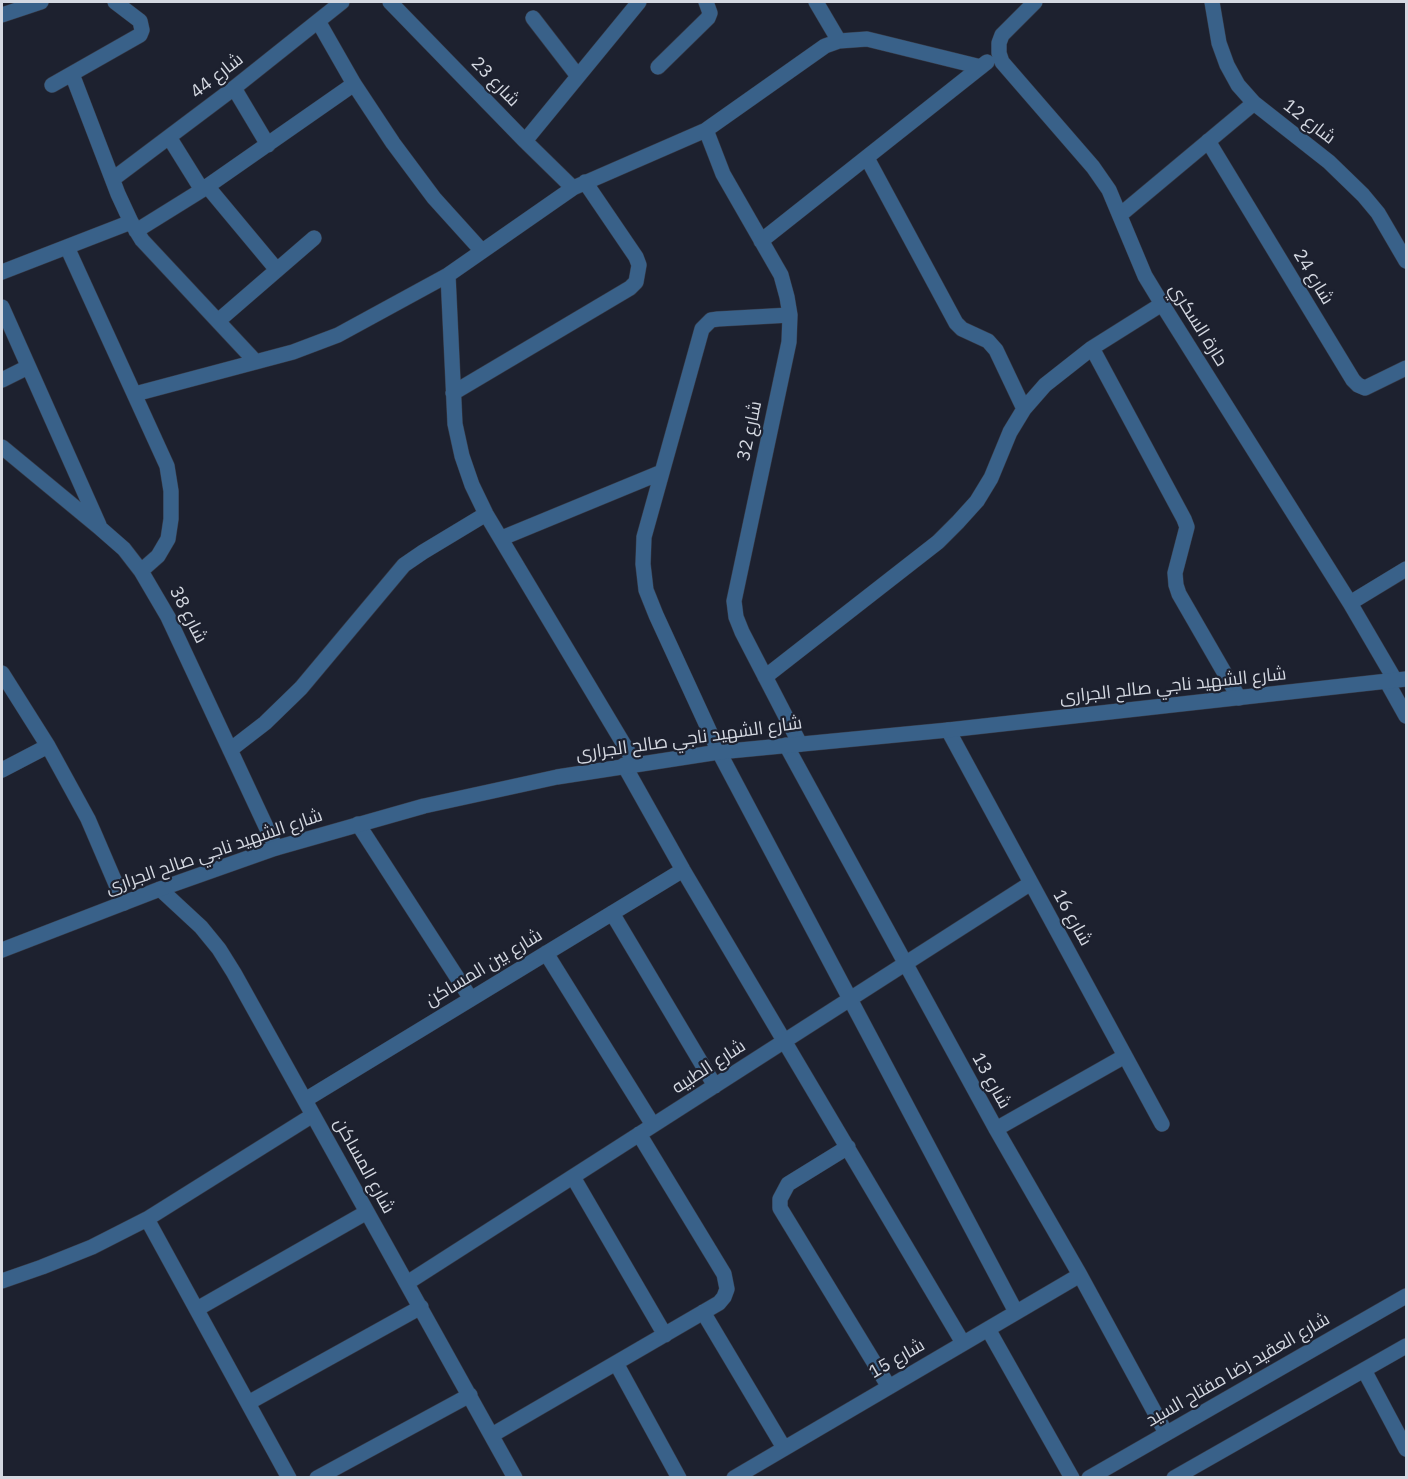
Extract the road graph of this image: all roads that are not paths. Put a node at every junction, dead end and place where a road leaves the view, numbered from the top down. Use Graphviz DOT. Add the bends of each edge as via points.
graph roads {
  1 [pos="41,2"];
  2 [pos="115,2"];
  3 [pos="342,2"];
  4 [pos="390,2"];
  5 [pos="706,2"];
  6 [pos="816,2"];
  7 [pos="1035,2"];
  8 [pos="1212,2"];
  9 [pos="634,3"];
  10 [pos="2,15"];
  11 [pos="533,18"];
  12 [pos="318,21"];
  13 [pos="839,41"];
  14 [pos="999,53"];
  15 [pos="658,67"];
  16 [pos="981,67"];
  17 [pos="72,74"];
  18 [pos="578,75"];
  19 [pos="354,84"];
  20 [pos="52,85"];
  21 [pos="234,88"];
  22 [pos="1254,103"];
  23 [pos="706,130"];
  24 [pos="169,137"];
  25 [pos="525,141"];
  26 [pos="1208,141"];
  27 [pos="268,145"];
  28 [pos="867,158"];
  29 [pos="113,179"];
  30 [pos="579,185"];
  31 [pos="205,188"];
  32 [pos="1120,215"];
  33 [pos="134,227"];
  34 [pos="314,238"];
  35 [pos="761,241"];
  36 [pos="67,247"];
  37 [pos="481,250"];
  38 [pos="1407,261"];
  39 [pos="278,270"];
  40 [pos="2,272"];
  41 [pos="448,275"];
  42 [pos="1162,304"];
  43 [pos="2,308"];
  44 [pos="790,315"];
  45 [pos="218,321"];
  46 [pos="1092,348"];
  47 [pos="256,362"];
  48 [pos="28,367"];
  49 [pos="1407,368"];
  50 [pos="2,380"];
  51 [pos="453,393"];
  52 [pos="135,394"];
  53 [pos="1024,409"];
  54 [pos="2,447"];
  55 [pos="662,472"];
  56 [pos="486,514"];
  57 [pos="100,528"];
  58 [pos="502,538"];
  59 [pos="1407,569"];
  60 [pos="141,571"];
  61 [pos="1350,603"];
  62 [pos="2,673"];
  63 [pos="765,677"];
  64 [pos="1396,680"];
  65 [pos="1239,698"];
  66 [pos="1407,716"];
  67 [pos="948,730"];
  68 [pos="793,745"];
  69 [pos="48,746"];
  70 [pos="230,750"];
  71 [pos="719,752"];
  72 [pos="630,764"];
  73 [pos="2,770"];
  74 [pos="358,824"];
  75 [pos="276,848"];
  76 [pos="683,870"];
  77 [pos="1031,883"];
  78 [pos="160,889"];
  79 [pos="124,903"];
  80 [pos="612,913"];
  81 [pos="2,950"];
  82 [pos="546,953"];
  83 [pos="905,964"];
  84 [pos="471,999"];
  85 [pos="850,1000"];
  86 [pos="785,1041"];
  87 [pos="1125,1056"];
  88 [pos="716,1086"];
  89 [pos="305,1100"];
  90 [pos="313,1115"];
  91 [pos="1162,1124"];
  92 [pos="653,1125"];
  93 [pos="996,1129"];
  94 [pos="639,1134"];
  95 [pos="848,1147"];
  96 [pos="573,1177"];
  97 [pos="367,1212"];
  98 [pos="147,1219"];
  99 [pos="1080,1275"];
  100 [pos="2,1281"];
  101 [pos="407,1283"];
  102 [pos="1407,1296"];
  103 [pos="421,1307"];
  104 [pos="197,1309"];
  105 [pos="703,1312"];
  106 [pos="1016,1312"];
  107 [pos="988,1329"];
  108 [pos="665,1335"];
  109 [pos="963,1343"];
  110 [pos="1407,1346"];
  111 [pos="616,1363"];
  112 [pos="1364,1370"];
  113 [pos="889,1387"];
  114 [pos="470,1395"];
  115 [pos="249,1403"];
  116 [pos="1166,1433"];
  117 [pos="492,1435"];
  118 [pos="784,1448"];
  119 [pos="1407,1449"];
  120 [pos="512,1476"];
  121 [pos="1176,1477"];
  122 [pos="289,1478"];
  123 [pos="317,1478"];
  124 [pos="679,1478"];
  125 [pos="734,1478"];
  126 [pos="1072,1478"];
  127 [pos="1089,1478"];
  1 -- 10 [label="street"];
  2 -- 17 [label="street" via="140,21 140,35"];
  3 -- 12 [label="street, شارع 44"];
  4 -- 25 [label="street, شارع 23"];
  5 -- 15 [label="street" via="708,18"];
  6 -- 13 [label="street"];
  7 -- 14 [label="street" via="1002,35"];
  8 -- 22 [label="street, شارع 12" via="1227,64"];
  9 -- 18 [label="street"];
  11 -- 18 [label="street"];
  12 -- 19 [label="street"];
  12 -- 21 [label="street, شارع 44"];
  13 -- 16 [label="street" via="867,39"];
  13 -- 23 [label="street" via="825,46"];
  14 -- 16 [label="street"];
  14 -- 32 [label="street, حارة السكري" via="1002,62 1093,167"];
  16 -- 28 [label="street"];
  17 -- 20 [label="street"];
  17 -- 29 [label="street"];
  18 -- 25 [label="street"];
  19 -- 27 [label="street"];
  19 -- 37 [label="street" via="434,198"];
  21 -- 24 [label="street, شارع 44"];
  21 -- 27 [label="street"];
  22 -- 26 [label="street"];
  22 -- 38 [label="street, شارع 12" via="1329,162 1363,195"];
  23 -- 30 [label="street"];
  23 -- 35 [label="street, شارع 32" via="723,174"];
  24 -- 29 [label="street, شارع 44"];
  24 -- 31 [label="street"];
  25 -- 30 [label="street, شارع 23"];
  26 -- 32 [label="street"];
  26 -- 49 [label="street, شارع 24" via="1353,380 1365,387"];
  27 -- 31 [label="street"];
  28 -- 35 [label="street"];
  28 -- 53 [label="street" via="956,323 996,350"];
  29 -- 33 [label="street"];
  30 -- 37 [label="street"];
  30 -- 51 [label="street, شارع 23" via="636,257 636,282"];
  31 -- 33 [label="street"];
  31 -- 39 [label="street"];
  32 -- 42 [label="street, حارة السكري" via="1131,246"];
  33 -- 36 [label="street"];
  33 -- 45 [label="street"];
  34 -- 39 [label="street"];
  35 -- 44 [label="street, شارع 32" via="781,275"];
  36 -- 40 [label="street"];
  36 -- 52 [label="street"];
  37 -- 41 [label="street"];
  39 -- 45 [label="street"];
  41 -- 47 [label="street" via="338,335"];
  41 -- 51 [label="street"];
  42 -- 46 [label="street"];
  42 -- 61 [label="street, حارة السكري"];
  43 -- 48 [label="street"];
  44 -- 55 [label="street" via="718,319 706,324"];
  44 -- 63 [label="street, شارع 32" via="789,342 734,601 742,632"];
  45 -- 47 [label="street"];
  46 -- 53 [label="street" via="1045,385"];
  46 -- 65 [label="street" via="1184,519 1187,527 1175,573 1176,585"];
  47 -- 52 [label="street"];
  48 -- 50 [label="street"];
  48 -- 57 [label="street"];
  51 -- 56 [label="street" via="462,456"];
  52 -- 60 [label="street" via="167,466 171,491 168,539 158,556"];
  53 -- 63 [label="street" via="991,478 958,522 938,542"];
  54 -- 57 [label="street, شارع 38"];
  55 -- 58 [label="street"];
  55 -- 71 [label="street" via="644,537 646,590"];
  56 -- 58 [label="street"];
  56 -- 70 [label="street" via="404,565 301,688"];
  57 -- 60 [label="street, شارع 38"];
  58 -- 72 [label="street"];
  59 -- 61 [label="street"];
  60 -- 70 [label="street, شارع 38" via="168,617"];
  61 -- 64 [label="street, حارة السكري"];
  62 -- 69 [label="street"];
  63 -- 68 [label="street, شارع 32"];
  64 -- 65 [label="street, شارع الشهيد ناجي صالح الجرارى"];
  64 -- 66 [label="street, حارة السكري"];
  65 -- 67 [label="street, شارع الشهيد ناجي صالح الجرارى"];
  67 -- 68 [label="street, شارع الشهيد ناجي صالح الجرارى"];
  67 -- 77 [label="street, شارع 16"];
  68 -- 71 [label="street, شارع الشهيد ناجي صالح الجرارى"];
  68 -- 83 [label="street, شارع 13"];
  69 -- 73 [label="street"];
  69 -- 79 [label="street" via="88,819"];
  70 -- 75 [label="street, شارع 38"];
  71 -- 72 [label="street, شارع الشهيد ناجي صالح الجرارى"];
  71 -- 85 [label="street"];
  72 -- 74 [label="street, شارع الشهيد ناجي صالح الجرارى" via="490,791"];
  72 -- 76 [label="street"];
  74 -- 75 [label="street, شارع الشهيد ناجي صالح الجرارى"];
  74 -- 84 [label="street"];
  75 -- 78 [label="street, شارع الشهيد ناجي صالح الجرارى"];
  76 -- 80 [label="street, شارع بين المساكن"];
  76 -- 86 [label="street"];
  77 -- 83 [label="street, شارع الطبيه"];
  77 -- 87 [label="street, شارع 16"];
  78 -- 79 [label="street, شارع الشهيد ناجي صالح الجرارى"];
  78 -- 89 [label="street, شارع المساكن" via="219,949"];
  79 -- 81 [label="street, شارع الشهيد ناجي صالح الجرارى"];
  80 -- 82 [label="street, شارع بين المساكن"];
  80 -- 88 [label="street"];
  82 -- 84 [label="street, شارع بين المساكن"];
  82 -- 92 [label="street"];
  83 -- 85 [label="street, شارع الطبيه"];
  83 -- 93 [label="street, شارع 13"];
  84 -- 89 [label="street, شارع بين المساكن"];
  85 -- 86 [label="street, شارع الطبيه"];
  85 -- 106 [label="street"];
  86 -- 88 [label="street, شارع الطبيه"];
  86 -- 95 [label="street"];
  87 -- 91 [label="street, شارع 16"];
  87 -- 93 [label="street"];
  88 -- 92 [label="street, شارع الطبيه"];
  89 -- 90 [label="street, شارع المساكن"];
  90 -- 97 [label="street, شارع المساكن"];
  90 -- 98 [label="street"];
  92 -- 94 [label="street, شارع الطبيه"];
  93 -- 99 [label="street, شارع 13"];
  94 -- 96 [label="street, شارع الطبيه"];
  94 -- 105 [label="street" via="724,1274 724,1297"];
  95 -- 109 [label="street"];
  95 -- 113 [label="street" via="788,1185 780,1208"];
  96 -- 101 [label="street, شارع الطبيه"];
  96 -- 108 [label="street"];
  97 -- 101 [label="street, شارع المساكن"];
  97 -- 104 [label="street"];
  98 -- 100 [label="street" via="92,1247"];
  98 -- 104 [label="street"];
  99 -- 106 [label="street, شارع 15"];
  99 -- 116 [label="street, شارع 13"];
  101 -- 103 [label="street, شارع المساكن"];
  102 -- 116 [label="street, شارع العقيد رضا مفتاح السيد"];
  103 -- 114 [label="street, شارع المساكن"];
  103 -- 115 [label="street"];
  104 -- 115 [label="street"];
  105 -- 108 [label="street"];
  105 -- 118 [label="street"];
  106 -- 107 [label="street, شارع 15"];
  107 -- 109 [label="street, شارع 15"];
  107 -- 126 [label="street"];
  108 -- 111 [label="street"];
  109 -- 113 [label="street, شارع 15"];
  110 -- 112 [label="street"];
  111 -- 117 [label="street"];
  111 -- 124 [label="street"];
  112 -- 119 [label="street"];
  112 -- 121 [label="street"];
  113 -- 118 [label="street, شارع 15"];
  114 -- 117 [label="street, شارع المساكن"];
  114 -- 123 [label="street"];
  115 -- 122 [label="street"];
  116 -- 127 [label="street, شارع العقيد رضا مفتاح السيد"];
  117 -- 120 [label="street, شارع المساكن"];
  118 -- 125 [label="street, شارع 15"];
}
